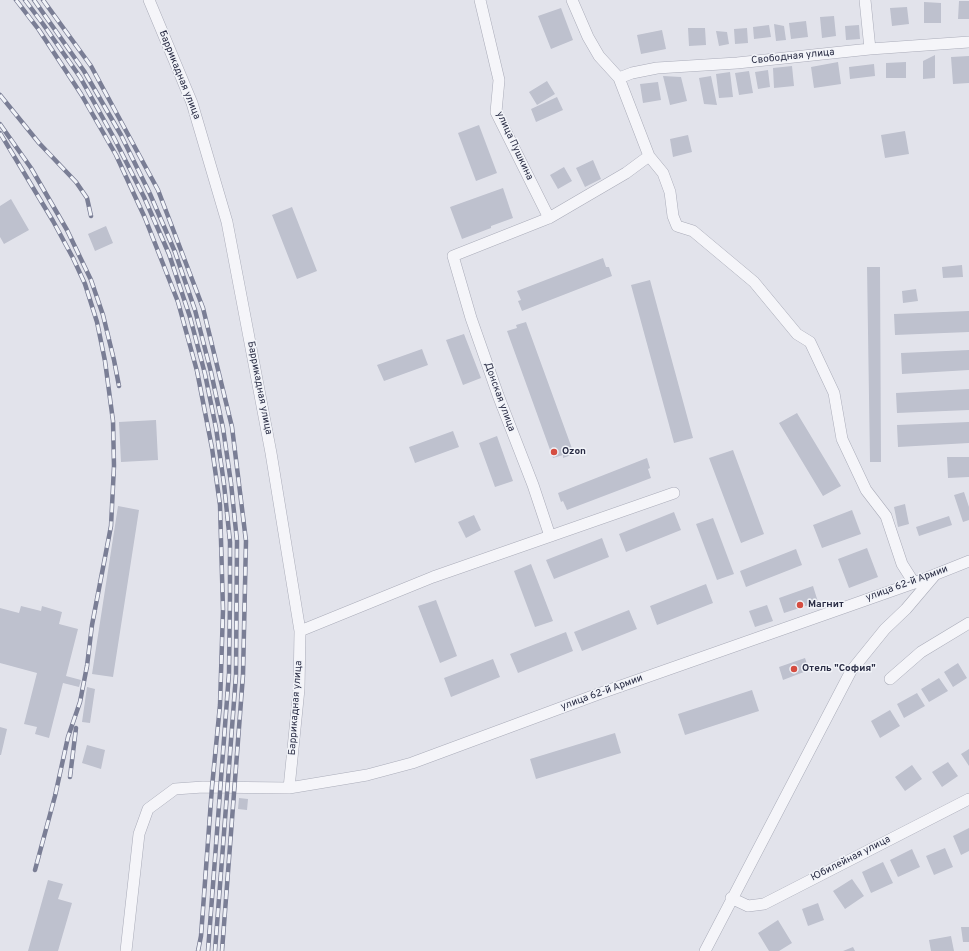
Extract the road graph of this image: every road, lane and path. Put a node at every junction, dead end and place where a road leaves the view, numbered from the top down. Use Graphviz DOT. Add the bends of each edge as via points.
graph roads {
  1 [pos="149,0"];
  2 [pos="480,0"];
  3 [pos="572,0"];
  4 [pos="865,0"];
  5 [pos="969,42"];
  6 [pos="870,49"];
  7 [pos="619,78"];
  8 [pos="648,156"];
  9 [pos="549,218"];
  10 [pos="674,493"];
  11 [pos="550,536"];
  12 [pos="969,562"];
  13 [pos="936,574"];
  14 [pos="914,583"];
  15 [pos="969,623"];
  16 [pos="300,631"];
  17 [pos="890,679"];
  18 [pos="289,788"];
  19 [pos="969,799"];
  20 [pos="731,898"];
  21 [pos="126,951"];
  22 [pos="705,951"];
  1 -- 16 [label="street, Баррикадная улица" via="192,103 227,222 271,453"];
  2 -- 9 [label="street, улица Пушкина" via="499,80 496,112"];
  3 -- 7 [label="street" via="599,56"];
  4 -- 6 [label="street"];
  5 -- 6 [label="street, Свободная улица"];
  6 -- 7 [label="street, Свободная улица" via="737,63 657,68"];
  7 -- 8 [label="street"];
  8 -- 9 [label="street" via="626,173"];
  8 -- 14 [label="street" via="663,173 677,226 693,231 754,282 797,334 810,342 834,393 842,439 866,490 886,516 902,564"];
  9 -- 11 [label="street, Донская улица" via="453,256 471,318"];
  10 -- 11 [label="street"];
  11 -- 16 [label="street" via="433,578"];
  12 -- 13 [label="street, улица 62-й Армии"];
  13 -- 14 [label="street, улица 62-й Армии"];
  13 -- 20 [label="street" via="885,629 851,671"];
  14 -- 18 [label="street, улица 62-й Армии" via="609,690 412,763 368,775"];
  15 -- 17 [label="street" via="921,652"];
  16 -- 18 [label="street, Баррикадная улица" via="299,689"];
  18 -- 21 [label="street, улица 62-й Армии" via="175,789 148,809 139,834"];
  19 -- 20 [label="street, Юбилейная улица" via="764,904 748,906"];
  20 -- 22 [label="street"];
}
